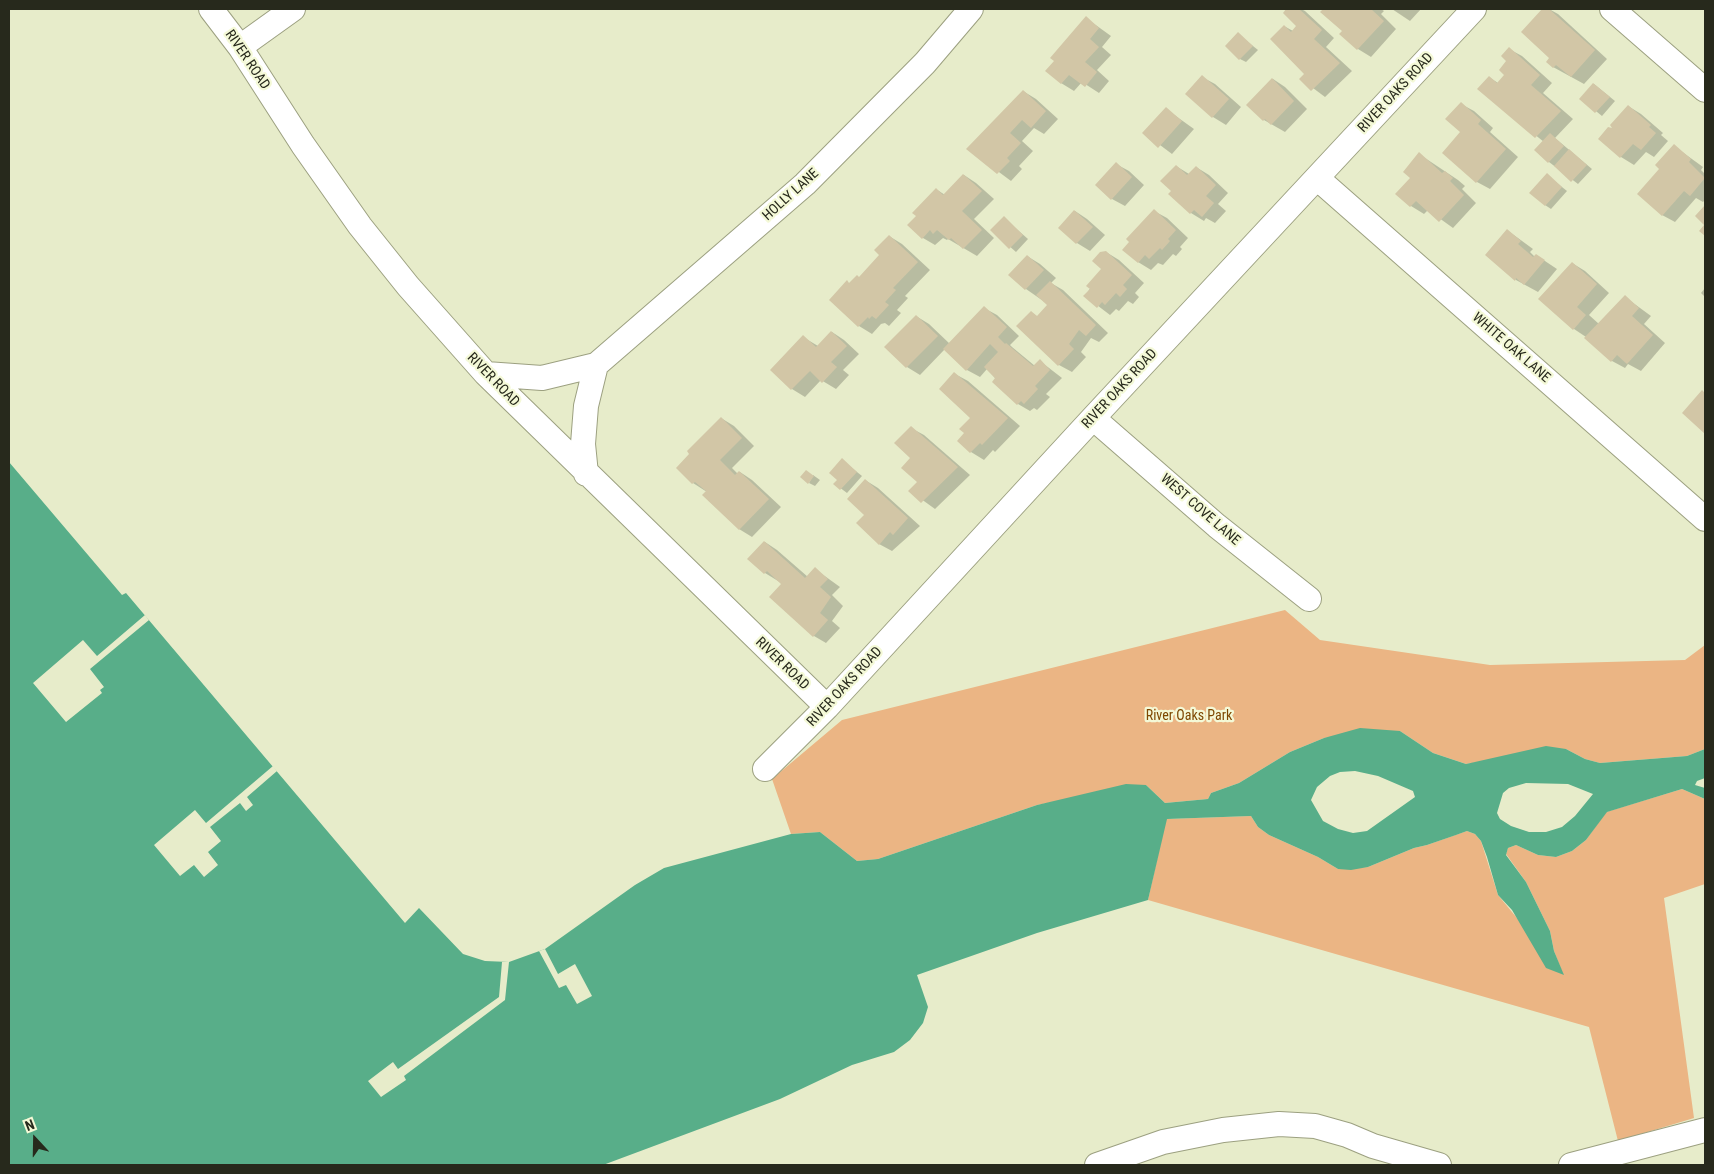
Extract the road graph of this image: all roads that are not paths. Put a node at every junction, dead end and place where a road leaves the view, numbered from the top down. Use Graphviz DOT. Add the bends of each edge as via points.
graph roads {
  1 [pos="211,9"];
  2 [pos="293,9"];
  3 [pos="971,9"];
  4 [pos="1474,9"];
  5 [pos="1612,9"];
  6 [pos="240,47"];
  7 [pos="1705,90"];
  8 [pos="1317,178"];
  9 [pos="596,365"];
  10 [pos="486,374"];
  11 [pos="1093,418"];
  12 [pos="586,474"];
  13 [pos="1705,519"];
  14 [pos="1309,599"];
  15 [pos="828,707"];
  16 [pos="765,769"];
  17 [pos="1705,1130"];
  18 [pos="1097,1165"];
  19 [pos="1439,1165"];
  20 [pos="1571,1165"];
  1 -- 6 [label="street, RIVER ROAD"];
  2 -- 6 [label="street"];
  3 -- 9 [label="street, HOLLY LANE" via="924,63 805,184"];
  4 -- 8 [label="street, RIVER OAKS ROAD"];
  5 -- 7 [label="street"];
  6 -- 10 [label="street, RIVER ROAD" via="360,226"];
  8 -- 11 [label="street, RIVER OAKS ROAD"];
  8 -- 13 [label="street, WHITE OAK LANE"];
  9 -- 10 [label="street, HOLLY LANE" via="542,378"];
  9 -- 12 [label="street" via="586,406 583,444"];
  10 -- 12 [label="street, RIVER ROAD"];
  11 -- 14 [label="street, WEST COVE LANE" via="1217,526"];
  11 -- 15 [label="street, RIVER OAKS ROAD"];
  12 -- 15 [label="street, RIVER ROAD"];
  15 -- 16 [label="street, RIVER OAKS ROAD"];
  17 -- 20 [label="street"];
  18 -- 19 [label="street" via="1163,1142 1223,1130 1279,1124 1315,1126"];
}
